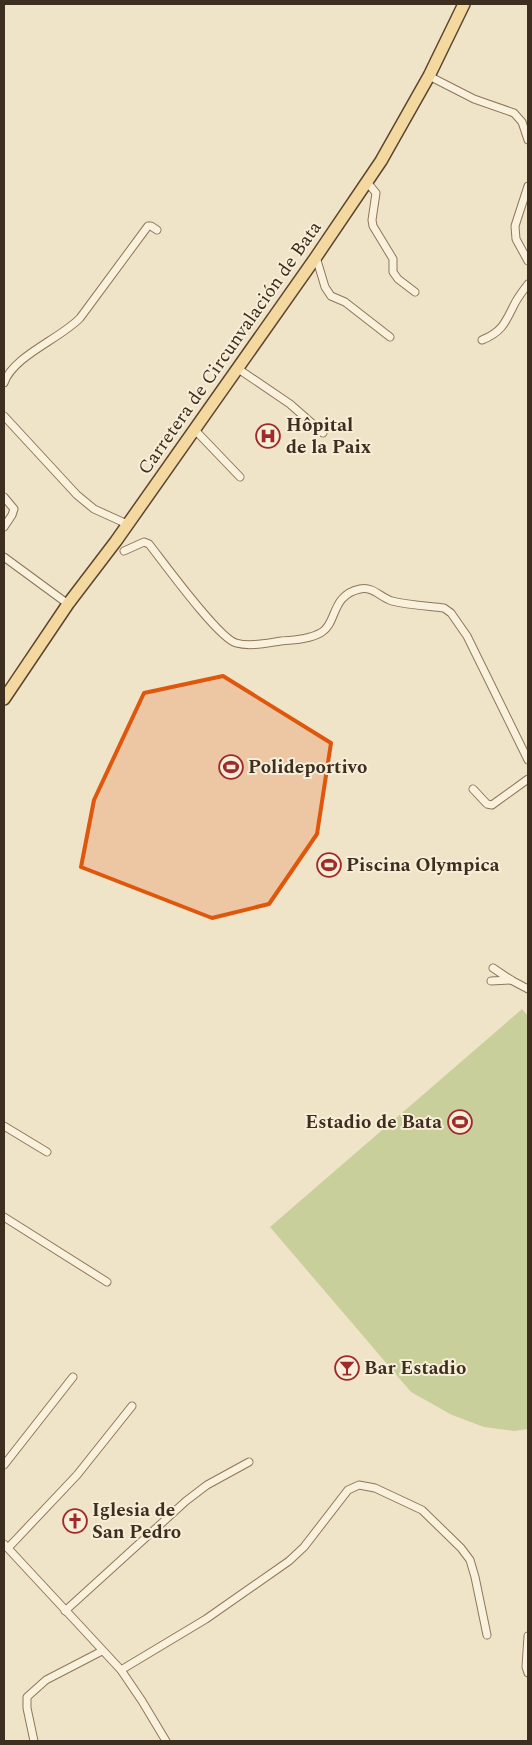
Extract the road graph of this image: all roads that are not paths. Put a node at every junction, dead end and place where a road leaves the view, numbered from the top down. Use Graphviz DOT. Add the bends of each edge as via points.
graph roads {
  1 [pos="464,4"];
  2 [pos="429,76"];
  3 [pos="528,140"];
  4 [pos="367,182"];
  5 [pos="528,186"];
  6 [pos="157,230"];
  7 [pos="316,257"];
  8 [pos="528,261"];
  9 [pos="528,284"];
  10 [pos="415,292"];
  11 [pos="390,337"];
  12 [pos="482,340"];
  13 [pos="237,368"];
  14 [pos="4,383"];
  15 [pos="4,416"];
  16 [pos="194,429"];
  17 [pos="323,433"];
  18 [pos="240,477"];
  19 [pos="4,497"];
  20 [pos="127,524"];
  21 [pos="4,527"];
  22 [pos="124,551"];
  23 [pos="4,557"];
  24 [pos="68,604"];
  25 [pos="4,699"];
  26 [pos="528,760"];
  27 [pos="528,779"];
  28 [pos="473,789"];
  29 [pos="494,968"];
  30 [pos="511,980"];
  31 [pos="491,981"];
  32 [pos="528,988"];
  33 [pos="4,1126"];
  34 [pos="47,1152"];
  35 [pos="4,1217"];
  36 [pos="107,1282"];
  37 [pos="73,1377"];
  38 [pos="132,1406"];
  39 [pos="249,1462"];
  40 [pos="4,1466"];
  41 [pos="6,1546"];
  42 [pos="65,1611"];
  43 [pos="487,1634"];
  44 [pos="528,1636"];
  45 [pos="102,1650"];
  46 [pos="121,1670"];
  47 [pos="528,1673"];
  48 [pos="34,1741"];
  49 [pos="166,1741"];
  1 -- 2 [label="main road, Carretera de Circunvalación de Bata"];
  2 -- 3 [label="street" via="474,99 514,113 522,122"];
  2 -- 4 [label="main road, Carretera de Circunvalación de Bata"];
  4 -- 7 [label="main road, Carretera de Circunvalación de Bata"];
  4 -- 10 [label="street" via="376,193 373,226 393,259 393,272"];
  5 -- 8 [label="street" via="514,233"];
  6 -- 14 [label="street" via="148,226 80,318 20,361"];
  7 -- 11 [label="street" via="331,296 345,302"];
  7 -- 13 [label="main road, Carretera de Circunvalación de Bata"];
  9 -- 12 [label="street" via="506,322 493,336"];
  13 -- 16 [label="main road, Carretera de Circunvalación de Bata"];
  13 -- 17 [label="street" via="290,404"];
  15 -- 20 [label="street" via="88,504 105,516"];
  16 -- 18 [label="street"];
  16 -- 20 [label="main road, Carretera de Circunvalación de Bata"];
  19 -- 21 [label="street" via="14,509"];
  20 -- 24 [label="main road, Carretera de Circunvalación de Bata"];
  22 -- 26 [label="street" via="144,542 149,544 212,623 235,643 251,645 317,635 324,631 337,604 364,588 390,600 444,608 467,636"];
  23 -- 24 [label="street"];
  24 -- 25 [label="main road, Carretera de Circunvalación de Bata"];
  27 -- 28 [label="street" via="492,805"];
  29 -- 30 [label="street"];
  30 -- 31 [label="street"];
  30 -- 32 [label="street"];
  33 -- 34 [label="street"];
  35 -- 36 [label="street"];
  37 -- 40 [label="street"];
  38 -- 41 [label="street" via="77,1474"];
  39 -- 42 [label="street" via="207,1485 186,1501"];
  41 -- 42 [label="street"];
  42 -- 45 [label="street"];
  43 -- 46 [label="street" via="476,1577 461,1548 422,1510 375,1488 359,1485 348,1490 304,1547 289,1561 206,1620"];
  44 -- 47 [label="street"];
  45 -- 46 [label="street"];
  45 -- 48 [label="street" via="46,1680 27,1697"];
  46 -- 49 [label="street"];
}
